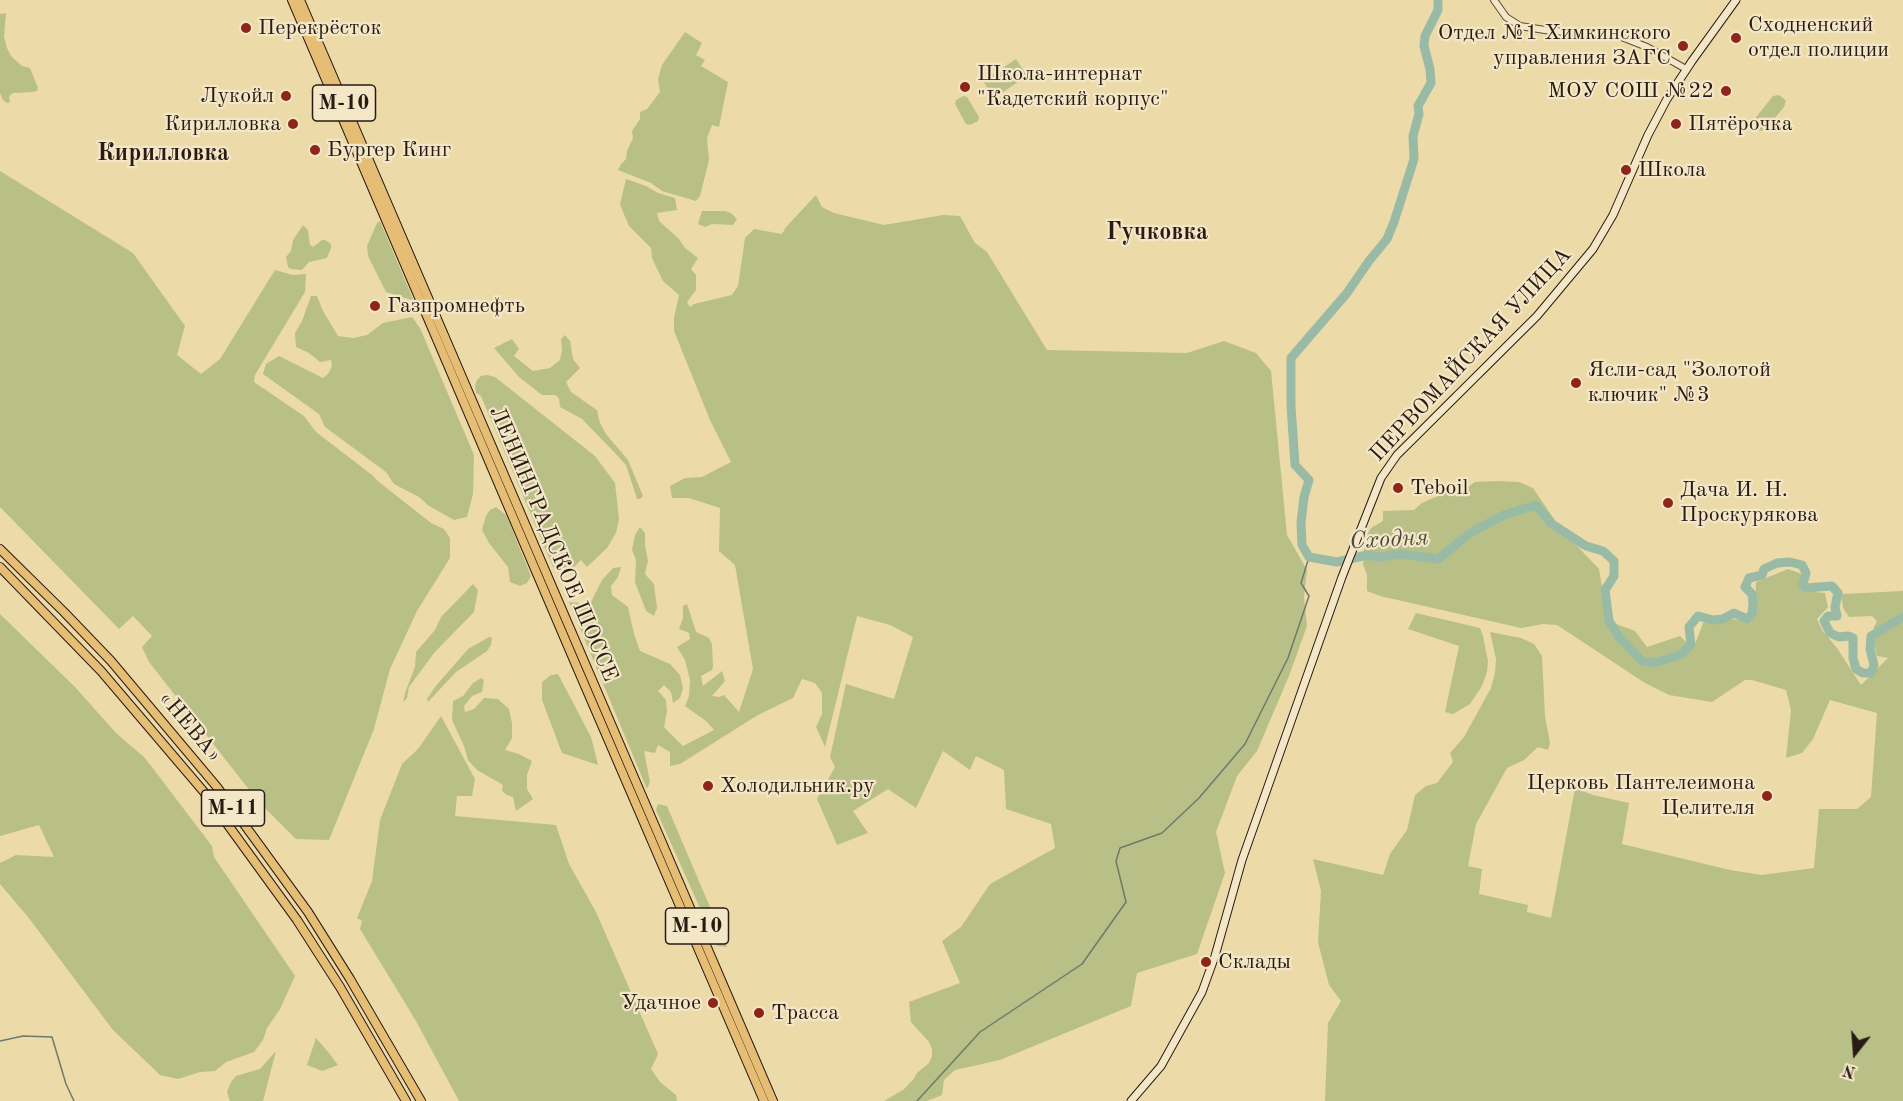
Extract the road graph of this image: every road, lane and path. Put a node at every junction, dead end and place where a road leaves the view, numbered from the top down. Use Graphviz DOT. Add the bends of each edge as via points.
graph roads {
  1 [pos="292,0"];
  2 [pos="300,0"];
  3 [pos="1494,0"];
  4 [pos="1736,0"];
  5 [pos="1686,69"];
  6 [pos="0,549"];
  7 [pos="0,567"];
  8 [pos="406,1101"];
  9 [pos="421,1101"];
  10 [pos="764,1101"];
  11 [pos="773,1101"];
  12 [pos="1131,1101"];
  1 -- 10 [label="highway, ЛЕНИНГРАДСКОЕ ШОССЕ / М-10"];
  2 -- 11 [label="highway, ЛЕНИНГРАДСКОЕ ШОССЕ / М-10"];
  3 -- 5 [label="street" via="1506,17 1520,26 1614,34"];
  4 -- 5 [label="main road, ПЕРВОМАЙСКАЯ УЛИЦА"];
  5 -- 12 [label="main road, ПЕРВОМАЙСКАЯ УЛИЦА" via="1654,123 1613,215 1593,249 1537,316 1391,461 1374,492 1242,860 1202,993 1161,1066"];
  6 -- 9 [label="highway, «НЕВА» / М-11" via="111,661 231,806 308,912"];
  7 -- 8 [label="highway, «НЕВА» / М-11" via="108,679 204,792 297,920"];
}
